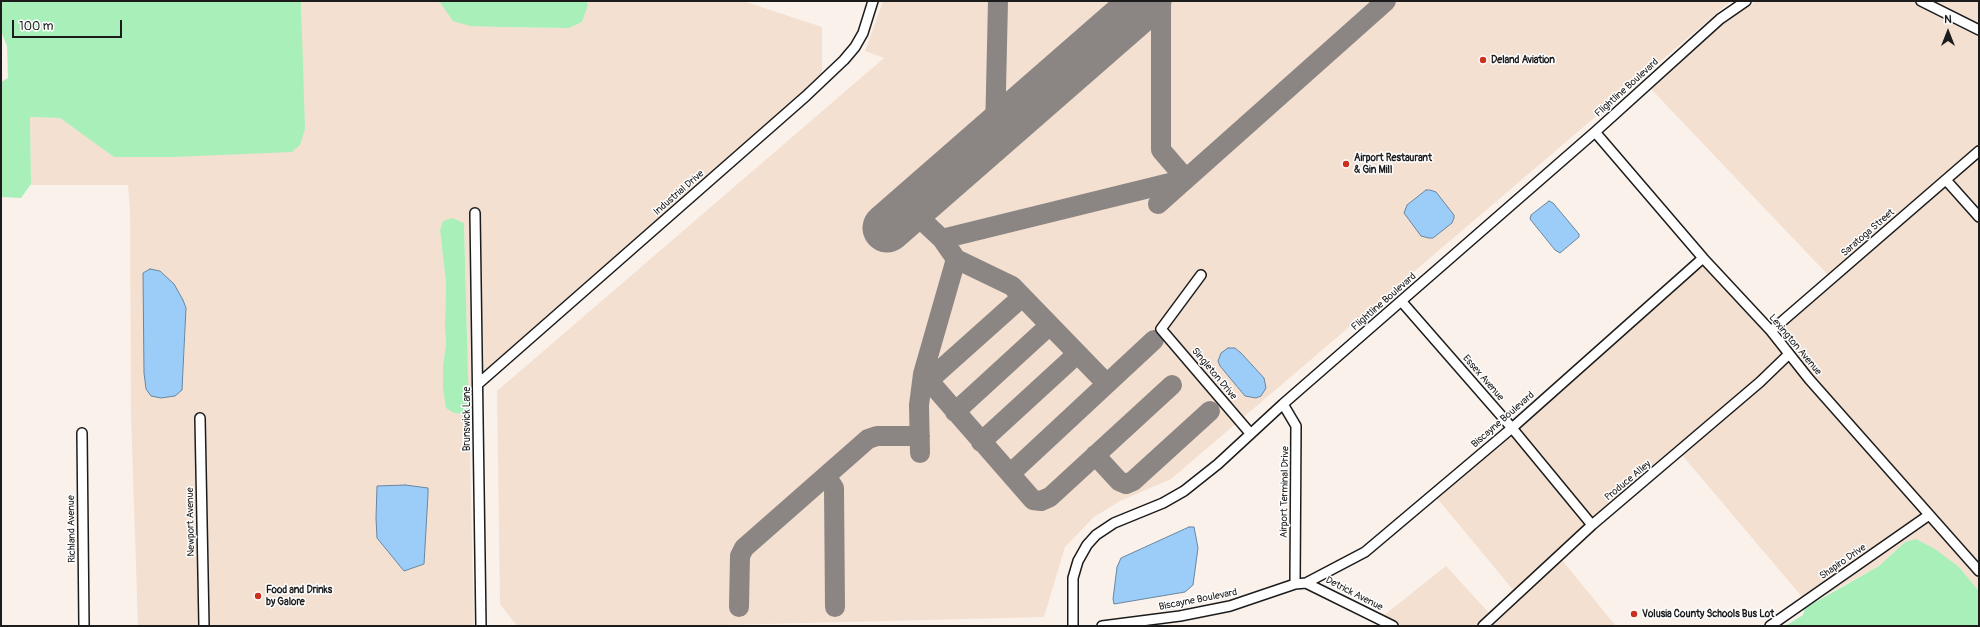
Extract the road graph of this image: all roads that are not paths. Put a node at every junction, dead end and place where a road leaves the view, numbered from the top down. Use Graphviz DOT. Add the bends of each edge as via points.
graph roads {
  1 [pos="873,1"];
  2 [pos="1746,1"];
  3 [pos="1921,1"];
  4 [pos="1979,30"];
  5 [pos="1595,132"];
  6 [pos="1979,151"];
  7 [pos="1946,180"];
  8 [pos="475,213"];
  9 [pos="1979,217"];
  10 [pos="1703,258"];
  11 [pos="1201,275"];
  12 [pos="1402,302"];
  13 [pos="1771,331"];
  14 [pos="1789,354"];
  15 [pos="478,384"];
  16 [pos="1283,404"];
  17 [pos="200,418"];
  18 [pos="1512,428"];
  19 [pos="82,433"];
  20 [pos="1250,433"];
  21 [pos="1929,515"];
  22 [pos="1592,525"];
  23 [pos="1979,571"];
  24 [pos="1306,583"];
  25 [pos="1295,584"];
  26 [pos="84,626"];
  27 [pos="204,626"];
  28 [pos="481,626"];
  29 [pos="1074,626"];
  30 [pos="1102,626"];
  31 [pos="1393,626"];
  32 [pos="1483,626"];
  33 [pos="1770,626"];
  1 -- 15 [label="street, Industrial Drive" via="863,33 854,47 806,96"];
  2 -- 5 [label="street, Flightline Boulevard" via="1720,19"];
  3 -- 4 [label="street"];
  5 -- 10 [label="street, Lexington Avenue"];
  5 -- 12 [label="street, Flightline Boulevard"];
  6 -- 7 [label="street, Saratoga Street"];
  7 -- 9 [label="street"];
  7 -- 13 [label="street, Saratoga Street"];
  8 -- 15 [label="street, Brunswick Lane"];
  10 -- 13 [label="street, Lexington Avenue"];
  10 -- 18 [label="street, Biscayne Boulevard"];
  11 -- 20 [label="street, Singleton Drive" via="1160,329"];
  12 -- 16 [label="street, Flightline Boulevard"];
  12 -- 18 [label="street, Essex Avenue"];
  13 -- 14 [label="street, Lexington Avenue"];
  14 -- 21 [label="street, Lexington Avenue"];
  14 -- 22 [label="street, Produce Alley" via="1760,382"];
  15 -- 28 [label="street, Brunswick Lane"];
  16 -- 20 [label="street, Flightline Boulevard"];
  16 -- 25 [label="street, Airport Terminal Drive" via="1296,426"];
  17 -- 27 [label="street, Newport Avenue"];
  18 -- 22 [label="street, Essex Avenue"];
  18 -- 24 [label="street, Biscayne Boulevard" via="1365,552"];
  19 -- 26 [label="street, Richland Avenue"];
  20 -- 29 [label="street, Flightline Boulevard" via="1218,464 1184,491 1163,503 1114,523 1096,535 1078,561 1073,578"];
  21 -- 23 [label="street, Lexington Avenue"];
  21 -- 33 [label="street, Shapiro Drive"];
  22 -- 32 [label="street, Produce Alley"];
  24 -- 25 [label="street, Biscayne Boulevard"];
  24 -- 31 [label="street, Detrick Avenue"];
  25 -- 30 [label="street, Biscayne Boulevard" via="1230,606 1180,616"];
}
